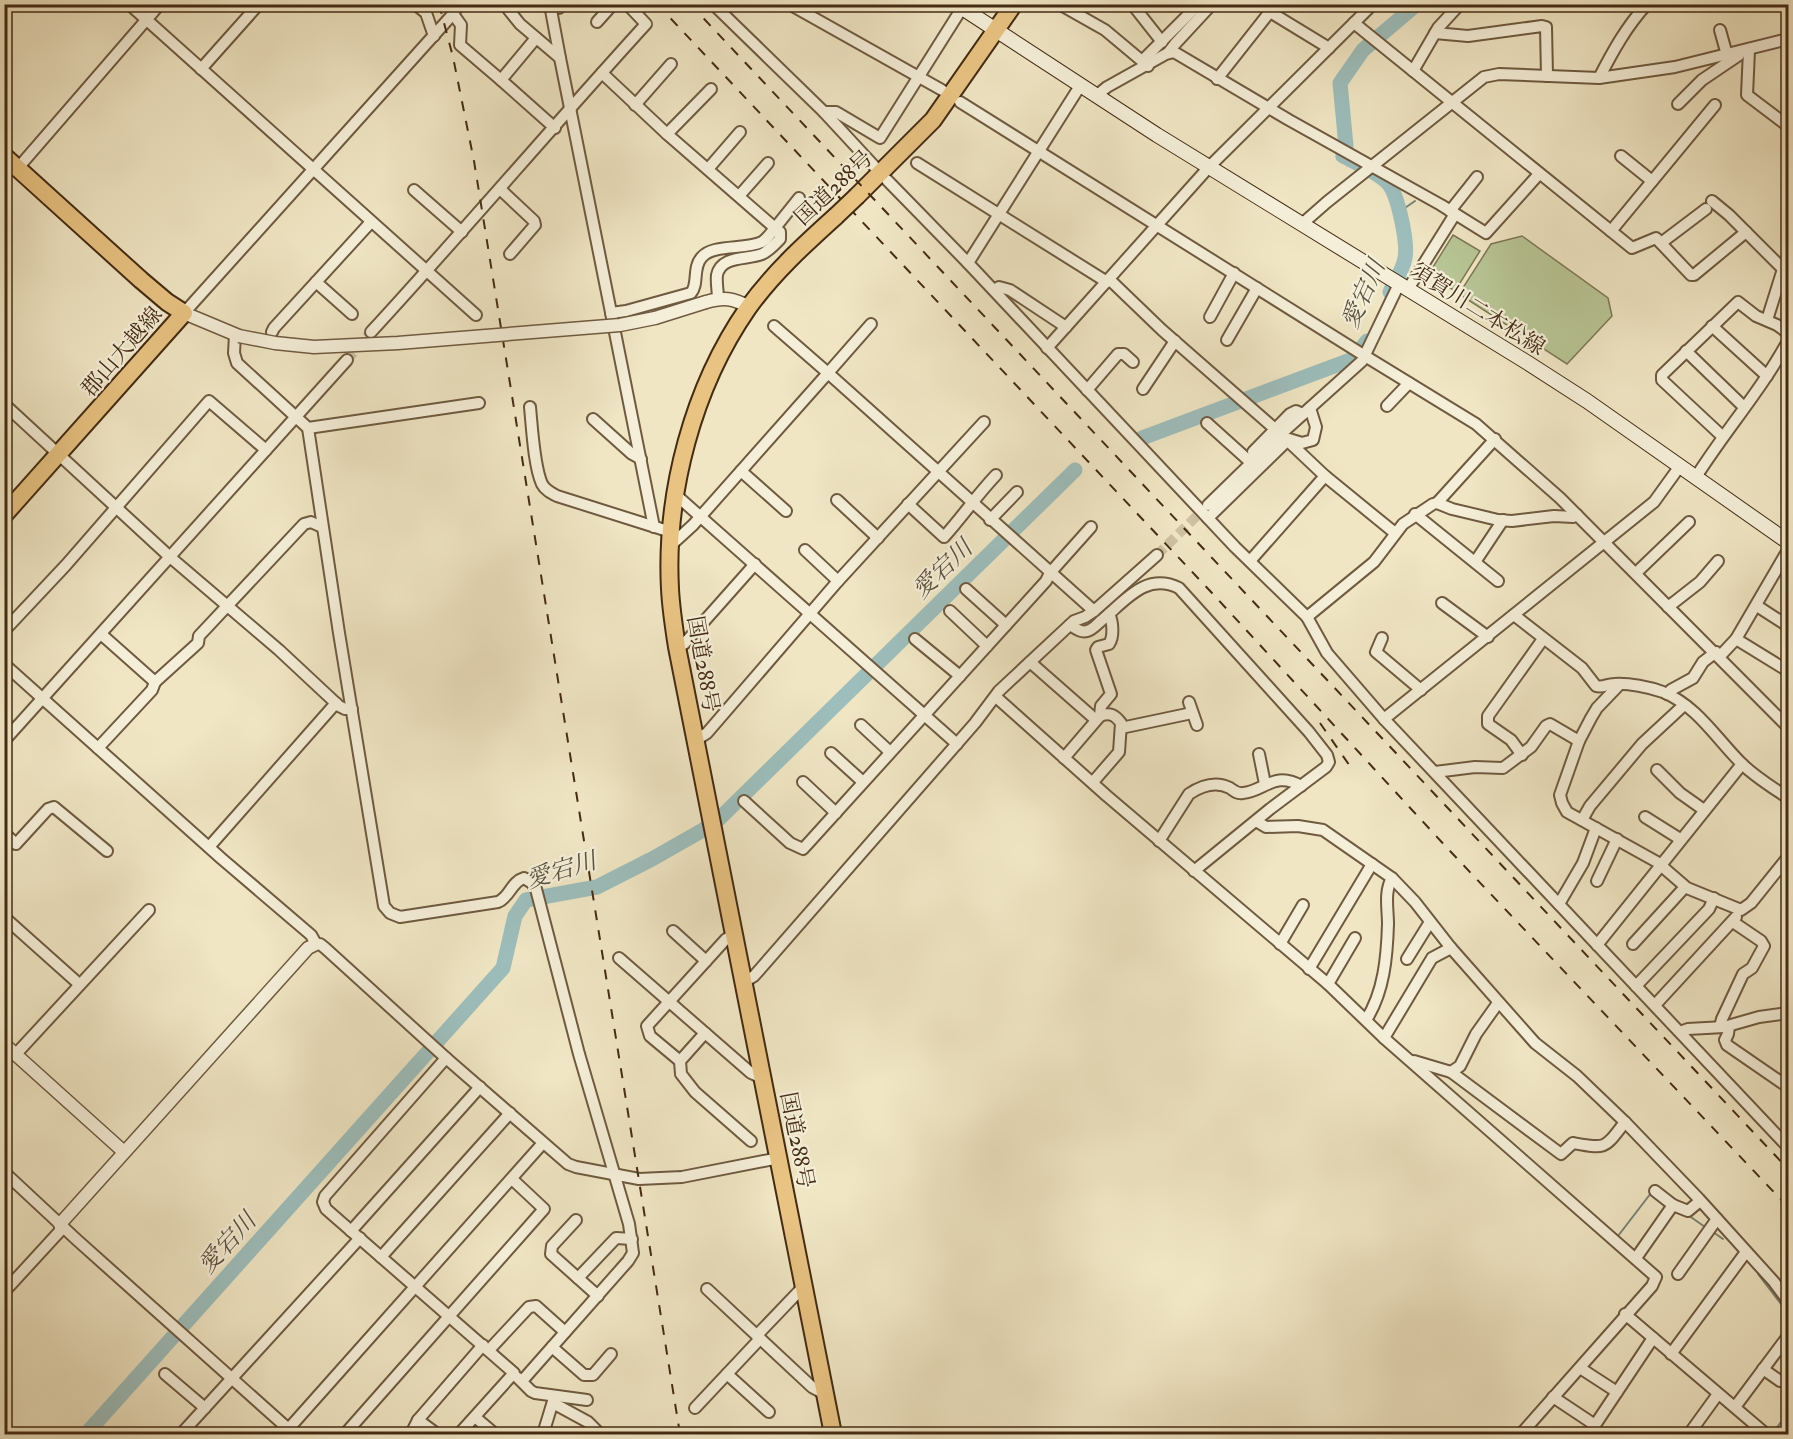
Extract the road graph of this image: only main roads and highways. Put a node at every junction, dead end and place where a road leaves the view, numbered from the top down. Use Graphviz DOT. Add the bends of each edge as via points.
graph roads {
  1 [pos="1014,4"];
  2 [pos="959,6"];
  3 [pos="996,30"];
  4 [pos="4,156"];
  5 [pos="4,515"];
  6 [pos="1788,542"];
  7 [pos="833,1434"];
  1 -- 3 [label="main road, 国道288号"];
  2 -- 3 [label="main road, 須賀川二本松線"];
  3 -- 6 [label="main road, 須賀川二本松線" via="1209,167 1538,369"];
  3 -- 7 [label="main road, 国道288号, bridge" via="933,120 780,268 749,307 713,369 687,444 676,495 669,587 677,647"];
  4 -- 5 [label="main road, 郡山大越線" via="141,280 184,313"];
}
